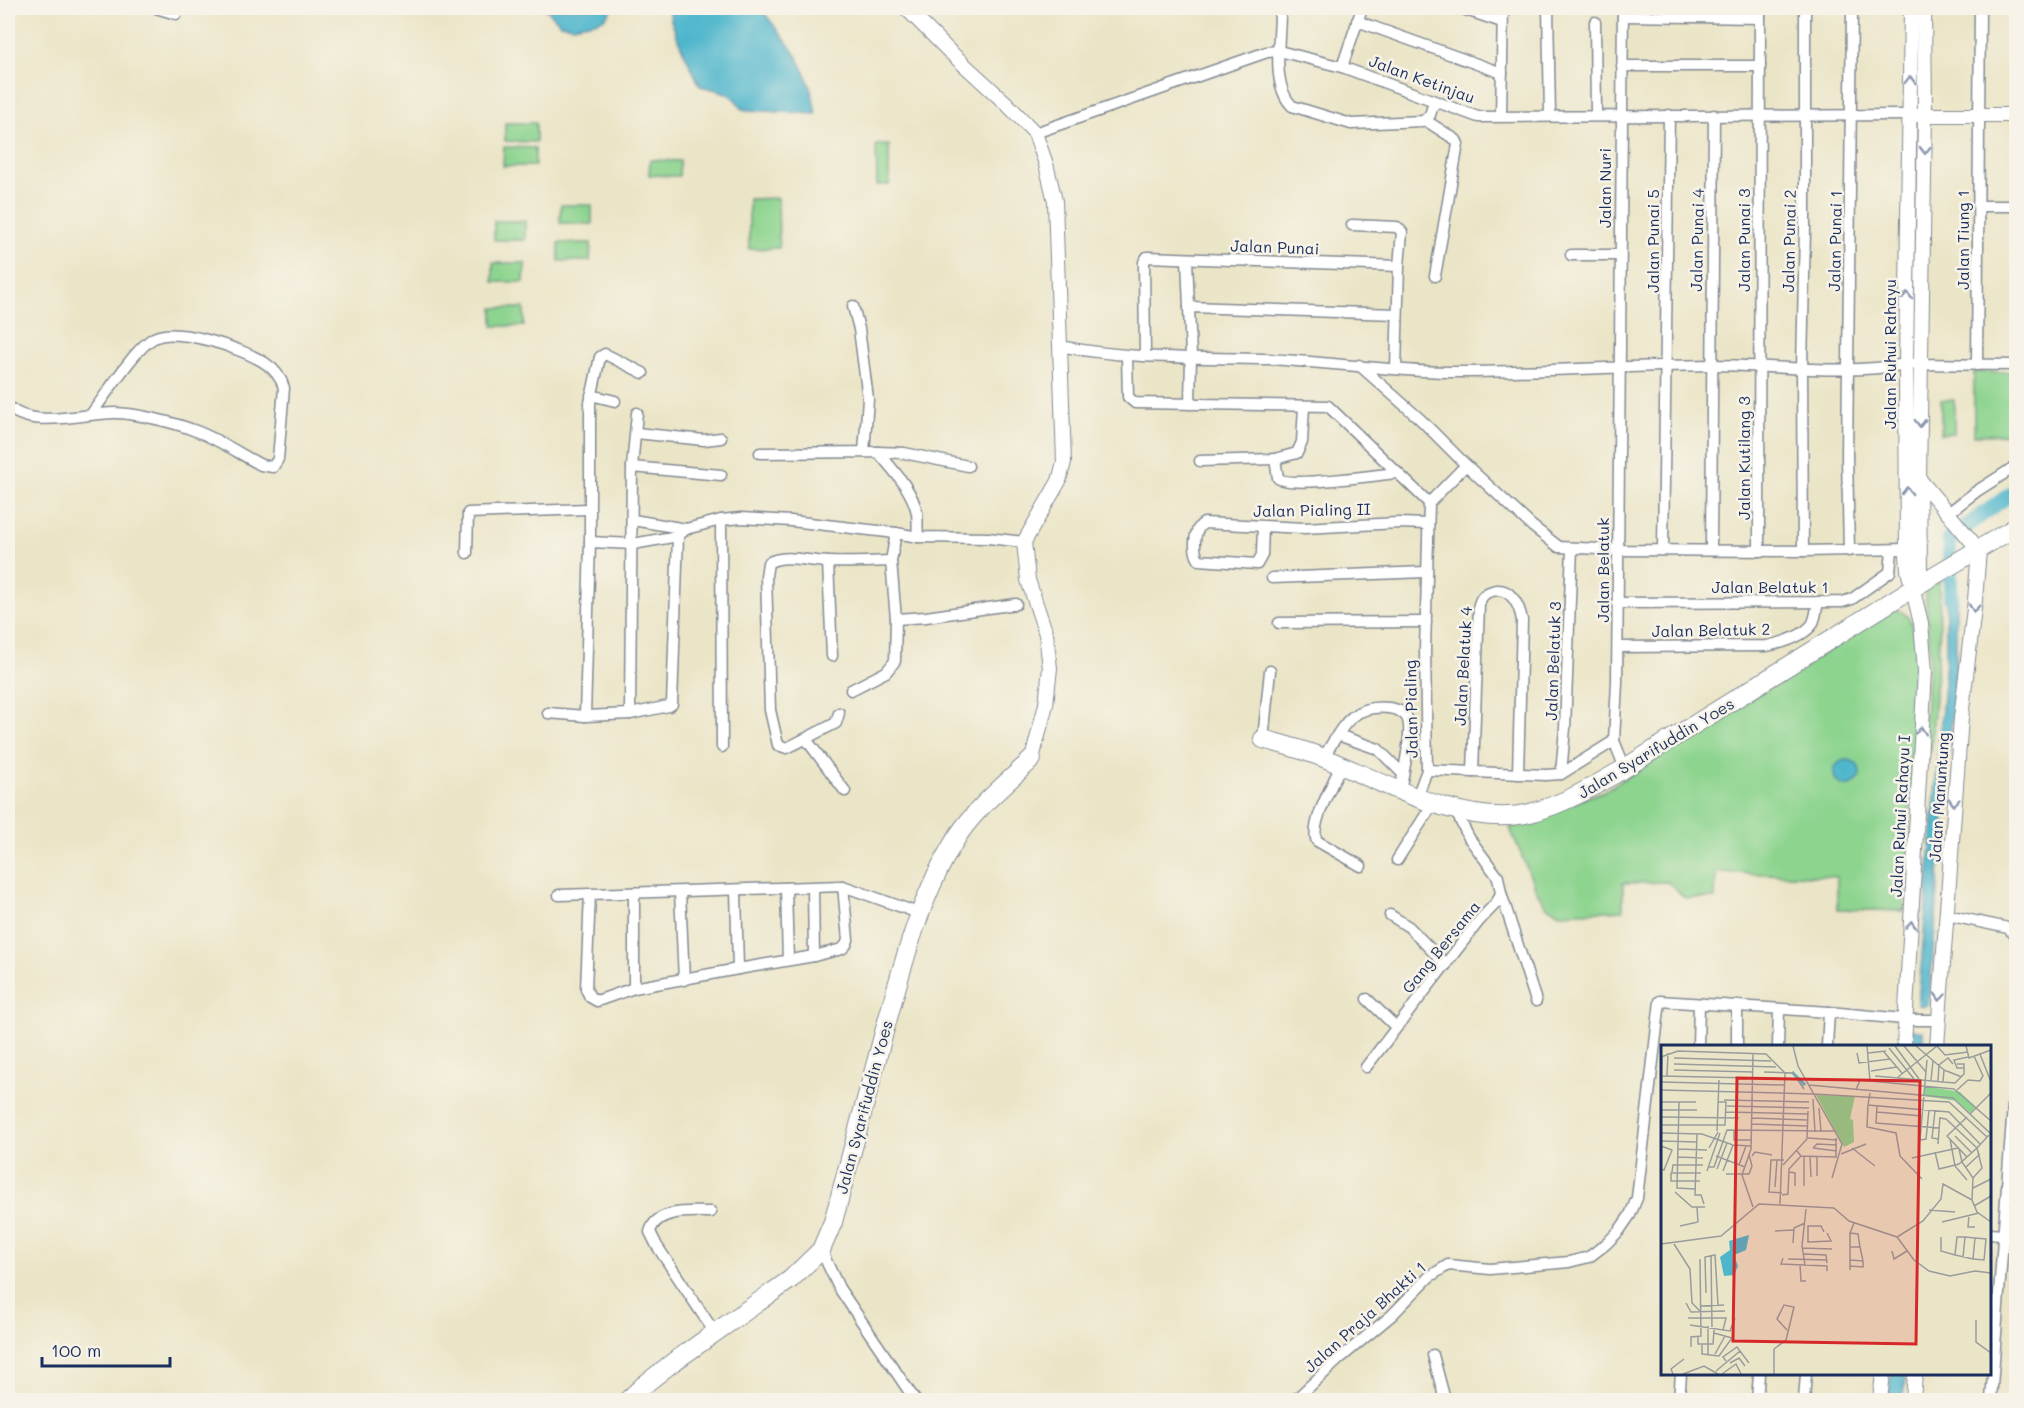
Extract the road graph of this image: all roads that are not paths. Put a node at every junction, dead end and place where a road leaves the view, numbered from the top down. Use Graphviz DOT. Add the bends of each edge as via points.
graph roads {
  1 [pos="156,8"];
  2 [pos="906,8"];
  3 [pos="1280,8"];
  4 [pos="1362,8"];
  5 [pos="1460,8"];
  6 [pos="1503,8"];
  7 [pos="1548,8"];
  8 [pos="1805,8"];
  9 [pos="1852,8"];
  10 [pos="1911,8"];
  11 [pos="1924,8"];
  12 [pos="1980,8"];
  13 [pos="1623,12"];
  14 [pos="1674,13"];
  15 [pos="1716,13"];
  16 [pos="1760,13"];
  17 [pos="176,14"];
  18 [pos="1357,21"];
  19 [pos="1503,22"];
  20 [pos="1595,22"];
  21 [pos="1279,51"];
  22 [pos="1622,66"];
  23 [pos="1760,66"];
  24 [pos="1342,67"];
  25 [pos="1502,73"];
  26 [pos="1434,102"];
  27 [pos="1550,115"];
  28 [pos="1596,115"];
  29 [pos="1621,115"];
  30 [pos="1669,115"];
  31 [pos="1714,115"];
  32 [pos="1760,115"];
  33 [pos="1804,115"];
  34 [pos="1851,115"];
  35 [pos="1909,115"];
  36 [pos="1925,115"];
  37 [pos="1978,115"];
  38 [pos="2016,115"];
  39 [pos="1501,116"];
  40 [pos="1425,120"];
  41 [pos="1035,133"];
  42 [pos="1978,206"];
  43 [pos="2016,206"];
  44 [pos="1353,225"];
  45 [pos="1571,255"];
  46 [pos="1620,255"];
  47 [pos="1187,259"];
  48 [pos="1399,266"];
  49 [pos="1435,276"];
  50 [pos="853,306"];
  51 [pos="1189,307"];
  52 [pos="1396,314"];
  53 [pos="1060,346"];
  54 [pos="1145,355"];
  55 [pos="1127,356"];
  56 [pos="1191,356"];
  57 [pos="1906,364"];
  58 [pos="1921,364"];
  59 [pos="1359,365"];
  60 [pos="1977,365"];
  61 [pos="2016,365"];
  62 [pos="1711,366"];
  63 [pos="1758,366"];
  64 [pos="1667,367"];
  65 [pos="1396,368"];
  66 [pos="1802,368"];
  67 [pos="1848,368"];
  68 [pos="1619,369"];
  69 [pos="643,373"];
  70 [pos="591,394"];
  71 [pos="615,401"];
  72 [pos="1190,404"];
  73 [pos="8,406"];
  74 [pos="1304,406"];
  75 [pos="92,413"];
  76 [pos="637,413"];
  77 [pos="636,433"];
  78 [pos="722,438"];
  79 [pos="864,452"];
  80 [pos="878,452"];
  81 [pos="760,453"];
  82 [pos="1275,459"];
  83 [pos="1200,460"];
  84 [pos="1466,465"];
  85 [pos="968,466"];
  86 [pos="2016,466"];
  87 [pos="633,467"];
  88 [pos="1396,473"];
  89 [pos="721,475"];
  90 [pos="1920,479"];
  91 [pos="1429,503"];
  92 [pos="588,509"];
  93 [pos="1951,518"];
  94 [pos="633,520"];
  95 [pos="722,520"];
  96 [pos="1427,524"];
  97 [pos="1263,527"];
  98 [pos="2016,527"];
  99 [pos="682,532"];
  100 [pos="896,532"];
  101 [pos="918,537"];
  102 [pos="590,542"];
  103 [pos="1024,542"];
  104 [pos="633,544"];
  105 [pos="1975,545"];
  106 [pos="1572,548"];
  107 [pos="1663,549"];
  108 [pos="1907,549"];
  109 [pos="1618,550"];
  110 [pos="1711,550"];
  111 [pos="1892,550"];
  112 [pos="1759,551"];
  113 [pos="1803,551"];
  114 [pos="1849,551"];
  115 [pos="467,553"];
  116 [pos="891,561"];
  117 [pos="828,562"];
  118 [pos="1426,572"];
  119 [pos="1272,578"];
  120 [pos="1913,588"];
  121 [pos="1818,602"];
  122 [pos="1617,603"];
  123 [pos="1016,604"];
  124 [pos="896,619"];
  125 [pos="1426,622"];
  126 [pos="1279,623"];
  127 [pos="1618,647"];
  128 [pos="832,656"];
  129 [pos="1270,670"];
  130 [pos="851,690"];
  131 [pos="548,713"];
  132 [pos="839,713"];
  133 [pos="630,714"];
  134 [pos="585,716"];
  135 [pos="1338,735"];
  136 [pos="806,739"];
  137 [pos="1263,740"];
  138 [pos="1614,741"];
  139 [pos="722,747"];
  140 [pos="1323,758"];
  141 [pos="1032,759"];
  142 [pos="1341,765"];
  143 [pos="1625,768"];
  144 [pos="1427,770"];
  145 [pos="1473,772"];
  146 [pos="1518,774"];
  147 [pos="1561,774"];
  148 [pos="845,791"];
  149 [pos="1414,791"];
  150 [pos="1455,810"];
  151 [pos="1397,860"];
  152 [pos="1361,866"];
  153 [pos="843,886"];
  154 [pos="786,888"];
  155 [pos="813,888"];
  156 [pos="736,890"];
  157 [pos="680,892"];
  158 [pos="1501,892"];
  159 [pos="634,893"];
  160 [pos="590,894"];
  161 [pos="559,895"];
  162 [pos="921,914"];
  163 [pos="1390,915"];
  164 [pos="1947,915"];
  165 [pos="2016,936"];
  166 [pos="814,956"];
  167 [pos="788,960"];
  168 [pos="1446,965"];
  169 [pos="738,969"];
  170 [pos="684,980"];
  171 [pos="634,988"];
  172 [pos="1367,999"];
  173 [pos="1536,1001"];
  174 [pos="1699,1004"];
  175 [pos="1737,1006"];
  176 [pos="1779,1010"];
  177 [pos="1829,1012"];
  178 [pos="1910,1020"];
  179 [pos="1934,1020"];
  180 [pos="1396,1027"];
  181 [pos="1698,1045"];
  182 [pos="1737,1045"];
  183 [pos="1778,1045"];
  184 [pos="1827,1045"];
  185 [pos="1904,1045"];
  186 [pos="1937,1045"];
  187 [pos="2016,1066"];
  188 [pos="1366,1067"];
  189 [pos="711,1212"];
  190 [pos="1991,1234"];
  191 [pos="2003,1235"];
  192 [pos="2016,1236"];
  193 [pos="821,1250"];
  194 [pos="715,1333"];
  195 [pos="1433,1355"];
  196 [pos="1681,1375"];
  197 [pos="1759,1375"];
  198 [pos="1806,1375"];
  199 [pos="1883,1375"];
  200 [pos="1915,1375"];
  201 [pos="628,1401"];
  202 [pos="915,1401"];
  203 [pos="1295,1401"];
  204 [pos="1445,1401"];
  205 [pos="1679,1401"];
  206 [pos="1757,1401"];
  207 [pos="1804,1401"];
  208 [pos="1880,1401"];
  209 [pos="1913,1401"];
  210 [pos="1991,1401"];
  1 -- 17 [label="street"];
  2 -- 41 [label="street"];
  3 -- 21 [label="street"];
  4 -- 18 [label="street"];
  5 -- 19 [label="street"];
  6 -- 19 [label="street"];
  7 -- 27 [label="street"];
  8 -- 33 [label="street, Jalan Punai 2"];
  9 -- 34 [label="street"];
  35 -- 10 [label="street, Jalan Ruhui Rahayu, one-way"];
  11 -- 36 [label="street, Jalan Ruhui Rahayu"];
  12 -- 37 [label="street, Jalan Tiung 1"];
  13 -- 14 [label="street"];
  13 -- 22 [label="street, Jalan Nuri"];
  14 -- 15 [label="street"];
  15 -- 16 [label="street"];
  16 -- 23 [label="street, Jalan Punai 3"];
  18 -- 24 [label="street"];
  18 -- 25 [label="street"];
  19 -- 25 [label="street"];
  20 -- 28 [label="street"];
  21 -- 24 [label="street, Jalan Ketinjau"];
  21 -- 40 [label="street" via="1279,80 1285,99 1292,106 1351,124"];
  21 -- 41 [label="street, Jalan Ketinjau"];
  22 -- 23 [label="street"];
  22 -- 29 [label="street, Jalan Nuri"];
  23 -- 32 [label="street, Jalan Punai 3"];
  24 -- 26 [label="street, Jalan Ketinjau"];
  25 -- 39 [label="street"];
  26 -- 39 [label="street, Jalan Ketinjau" via="1473,116"];
  26 -- 40 [label="street"];
  27 -- 28 [label="street, Jalan Ketinjau"];
  27 -- 39 [label="street, Jalan Ketinjau"];
  28 -- 29 [label="street, Jalan Ketinjau"];
  29 -- 30 [label="street, Jalan Ketinjau"];
  29 -- 46 [label="street, Jalan Nuri"];
  30 -- 31 [label="street, Jalan Ketinjau"];
  30 -- 64 [label="street, Jalan Punai 5"];
  31 -- 32 [label="street, Jalan Ketinjau"];
  31 -- 62 [label="street, Jalan Punai 4"];
  32 -- 33 [label="street, Jalan Ketinjau"];
  32 -- 63 [label="street, Jalan Punai 3"];
  33 -- 34 [label="street, Jalan Ketinjau"];
  33 -- 66 [label="street, Jalan Punai 2"];
  34 -- 35 [label="street, Jalan Ketinjau"];
  34 -- 67 [label="street, Jalan Punai 1"];
  35 -- 36 [label="street, Jalan Ketinjau"];
  57 -- 35 [label="street, Jalan Ruhui Rahayu, one-way"];
  36 -- 37 [label="street, Jalan Ketinjau"];
  36 -- 58 [label="street, Jalan Ruhui Rahayu, one-way"];
  37 -- 38 [label="street, Jalan Ketinjau"];
  37 -- 42 [label="street, Jalan Tiung 1"];
  40 -- 49 [label="street" via="1458,144"];
  41 -- 53 [label="street" via="1055,201"];
  42 -- 43 [label="street"];
  42 -- 60 [label="street, Jalan Tiung 1"];
  44 -- 48 [label="street" via="1400,229"];
  45 -- 46 [label="street"];
  46 -- 68 [label="street, Jalan Nuri"];
  47 -- 48 [label="street, Jalan Punai"];
  47 -- 51 [label="street"];
  47 -- 54 [label="street, Jalan Punai" via="1145,258"];
  48 -- 52 [label="street"];
  50 -- 79 [label="street" via="868,399"];
  51 -- 52 [label="street"];
  51 -- 56 [label="street"];
  52 -- 65 [label="street"];
  53 -- 55 [label="street"];
  53 -- 103 [label="street" via="1064,462 1059,481"];
  54 -- 55 [label="street"];
  54 -- 56 [label="street"];
  55 -- 72 [label="street" via="1131,400"];
  56 -- 59 [label="street"];
  56 -- 72 [label="street"];
  57 -- 58 [label="street"];
  57 -- 67 [label="street"];
  108 -- 57 [label="street, Jalan Ruhui Rahayu, one-way"];
  58 -- 60 [label="street"];
  58 -- 90 [label="street, Jalan Ruhui Rahayu, one-way"];
  59 -- 65 [label="street"];
  59 -- 84 [label="street"];
  60 -- 61 [label="street"];
  62 -- 63 [label="street"];
  62 -- 64 [label="street"];
  62 -- 110 [label="street, Jalan Punai 4"];
  63 -- 66 [label="street"];
  63 -- 112 [label="street, Jalan Kutilang 3"];
  64 -- 68 [label="street"];
  64 -- 107 [label="street, Jalan Punai 5"];
  65 -- 68 [label="street" via="1447,372"];
  66 -- 67 [label="street"];
  66 -- 113 [label="street, Jalan Punai 2"];
  67 -- 114 [label="street, Jalan Punai 1"];
  68 -- 109 [label="street, Jalan Belatuk"];
  69 -- 70 [label="street" via="602,354"];
  70 -- 71 [label="street"];
  70 -- 92 [label="street"];
  72 -- 74 [label="street"];
  73 -- 75 [label="street" via="13,412 34,419"];
  74 -- 82 [label="street" via="1300,449"];
  74 -- 88 [label="street" via="1328,406"];
  75 -- 75 [label="street" via="144,417 196,430 261,465 273,467 278,459 284,388 282,379 264,362 203,338 170,335 143,345"];
  76 -- 77 [label="street"];
  77 -- 78 [label="street" via="704,440"];
  77 -- 87 [label="street"];
  79 -- 80 [label="street"];
  79 -- 81 [label="street"];
  80 -- 85 [label="street" via="904,453"];
  80 -- 101 [label="street" via="910,494 917,513"];
  82 -- 83 [label="street"];
  82 -- 88 [label="street" via="1278,478 1285,482"];
  84 -- 91 [label="street"];
  84 -- 106 [label="street" via="1550,542"];
  86 -- 93 [label="street" via="1977,491"];
  87 -- 89 [label="street"];
  87 -- 94 [label="street"];
  88 -- 91 [label="street"];
  90 -- 93 [label="street"];
  90 -- 120 [label="street, Jalan Ruhui Rahayu" via="1920,570"];
  91 -- 96 [label="street, Jalan Pialing"];
  92 -- 102 [label="street"];
  92 -- 115 [label="street" via="468,513"];
  93 -- 105 [label="street"];
  94 -- 99 [label="street"];
  94 -- 104 [label="street"];
  95 -- 99 [label="street"];
  95 -- 100 [label="street" via="791,521"];
  95 -- 139 [label="street"];
  96 -- 97 [label="street, Jalan Pialing II"];
  96 -- 118 [label="street, Jalan Pialing"];
  97 -- 97 [label="street, Jalan Pialing II" via="1257,564 1200,560 1196,553 1196,530 1204,523"];
  98 -- 105 [label="highway, Jalan Syarifuddin Yoes"];
  99 -- 104 [label="street"];
  99 -- 133 [label="street" via="673,702"];
  100 -- 101 [label="street"];
  100 -- 116 [label="street"];
  101 -- 103 [label="street"];
  102 -- 104 [label="street"];
  102 -- 134 [label="street"];
  103 -- 141 [label="street" via="1028,580 1046,634 1050,668 1046,704"];
  104 -- 133 [label="street"];
  105 -- 120 [label="highway, Jalan Syarifuddin Yoes" via="1961,560"];
  105 -- 164 [label="street, Jalan Manuntung, one-way" via="1975,600 1961,718"];
  106 -- 109 [label="street"];
  106 -- 147 [label="street, Jalan Belatuk 3"];
  107 -- 109 [label="street"];
  107 -- 110 [label="street"];
  108 -- 111 [label="street"];
  108 -- 120 [label="street, Jalan Ruhui Rahayu"];
  109 -- 122 [label="street, Jalan Belatuk"];
  110 -- 112 [label="street"];
  111 -- 114 [label="street"];
  111 -- 121 [label="street, Jalan Belatuk 1" via="1890,572 1852,599"];
  112 -- 113 [label="street"];
  113 -- 114 [label="street"];
  116 -- 117 [label="street"];
  116 -- 124 [label="street"];
  117 -- 128 [label="street"];
  117 -- 136 [label="street" via="774,560 768,563 766,576 772,726 782,748"];
  118 -- 119 [label="street"];
  118 -- 125 [label="street, Jalan Pialing"];
  120 -- 143 [label="highway, Jalan Syarifuddin Yoes"];
  178 -- 120 [label="street, Jalan Ruhui Rahayu I, one-way" via="1924,681 1924,645"];
  121 -- 122 [label="street, Jalan Belatuk 1"];
  121 -- 127 [label="street, Jalan Belatuk 2" via="1811,626 1781,643"];
  122 -- 127 [label="street, Jalan Belatuk"];
  123 -- 124 [label="street"];
  124 -- 130 [label="street" via="895,661 886,672"];
  125 -- 126 [label="street"];
  125 -- 144 [label="street, Jalan Pialing"];
  127 -- 138 [label="street, Jalan Belatuk"];
  129 -- 137 [label="street"];
  131 -- 134 [label="street"];
  132 -- 136 [label="street" via="836,723"];
  133 -- 134 [label="street"];
  135 -- 140 [label="street"];
  135 -- 149 [label="street" via="1378,749"];
  135 -- 149 [label="street" via="1348,718 1359,712 1376,707 1400,711 1408,719"];
  136 -- 148 [label="street"];
  137 -- 140 [label="highway, Jalan Syarifuddin Yoes"];
  138 -- 143 [label="street, Jalan Belatuk"];
  138 -- 147 [label="street"];
  140 -- 142 [label="highway, Jalan Syarifuddin Yoes"];
  141 -- 162 [label="highway, Jalan Syarifuddin Yoes" via="994,793 959,834"];
  142 -- 149 [label="highway, Jalan Syarifuddin Yoes"];
  142 -- 152 [label="street" via="1318,817 1315,837"];
  143 -- 150 [label="highway, Jalan Syarifuddin Yoes" via="1571,799 1528,813 1487,815"];
  144 -- 145 [label="street, Jalan Pialing"];
  144 -- 149 [label="street"];
  145 -- 146 [label="street, Jalan Pialing"];
  145 -- 146 [label="street, Jalan Belatuk 4" via="1479,604 1486,593 1494,590 1506,591 1513,598 1522,620"];
  146 -- 147 [label="street, Jalan Pialing"];
  149 -- 150 [label="highway, Jalan Syarifuddin Yoes"];
  149 -- 151 [label="street"];
  150 -- 158 [label="street, Gang Bersama" via="1469,838 1498,877"];
  153 -- 155 [label="street"];
  153 -- 162 [label="street"];
  153 -- 166 [label="street" via="846,945"];
  154 -- 155 [label="street"];
  154 -- 156 [label="street"];
  154 -- 167 [label="street"];
  155 -- 166 [label="street"];
  156 -- 157 [label="street"];
  156 -- 169 [label="street"];
  157 -- 159 [label="street"];
  157 -- 170 [label="street"];
  158 -- 168 [label="street, Gang Bersama"];
  158 -- 173 [label="street"];
  159 -- 160 [label="street"];
  159 -- 171 [label="street"];
  160 -- 161 [label="street"];
  160 -- 171 [label="street" via="588,994 597,1001"];
  162 -- 193 [label="highway, Jalan Syarifuddin Yoes" via="898,981 833,1222"];
  163 -- 168 [label="street" via="1408,927"];
  164 -- 165 [label="street" via="2008,927"];
  164 -- 179 [label="street, Jalan Manuntung, one-way"];
  166 -- 167 [label="street"];
  167 -- 169 [label="street"];
  168 -- 180 [label="street, Gang Bersama"];
  169 -- 170 [label="street"];
  170 -- 171 [label="street"];
  172 -- 180 [label="street"];
  174 -- 175 [label="street, Jalan Praja Bhakti 1"];
  174 -- 181 [label="street"];
  174 -- 203 [label="street, Jalan Praja Bhakti 1" via="1660,1001 1636,1198 1630,1215 1606,1244 1589,1257 1569,1262 1490,1269 1448,1265 1429,1277 1392,1316"];
  175 -- 176 [label="street, Jalan Praja Bhakti 1"];
  175 -- 182 [label="street"];
  176 -- 177 [label="street, Jalan Praja Bhakti 1"];
  176 -- 183 [label="street"];
  177 -- 178 [label="street, Jalan Praja Bhakti 1"];
  177 -- 184 [label="street"];
  178 -- 179 [label="street, Jalan Praja Bhakti 1"];
  178 -- 185 [label="street, Jalan Ruhui Rahayu I"];
  179 -- 186 [label="street, Jalan Manuntung"];
  180 -- 188 [label="street, Gang Bersama"];
  187 -- 191 [label="street"];
  189 -- 194 [label="street" via="661,1217 650,1232"];
  190 -- 191 [label="street"];
  191 -- 192 [label="street"];
  191 -- 210 [label="street"];
  193 -- 194 [label="highway, Jalan Syarifuddin Yoes" via="791,1279"];
  193 -- 202 [label="street" via="839,1288"];
  194 -- 201 [label="highway, Jalan Syarifuddin Yoes"];
  195 -- 204 [label="street"];
  196 -- 205 [label="street"];
  197 -- 206 [label="street"];
  198 -- 207 [label="street"];
  199 -- 208 [label="street"];
  200 -- 209 [label="street"];
}
